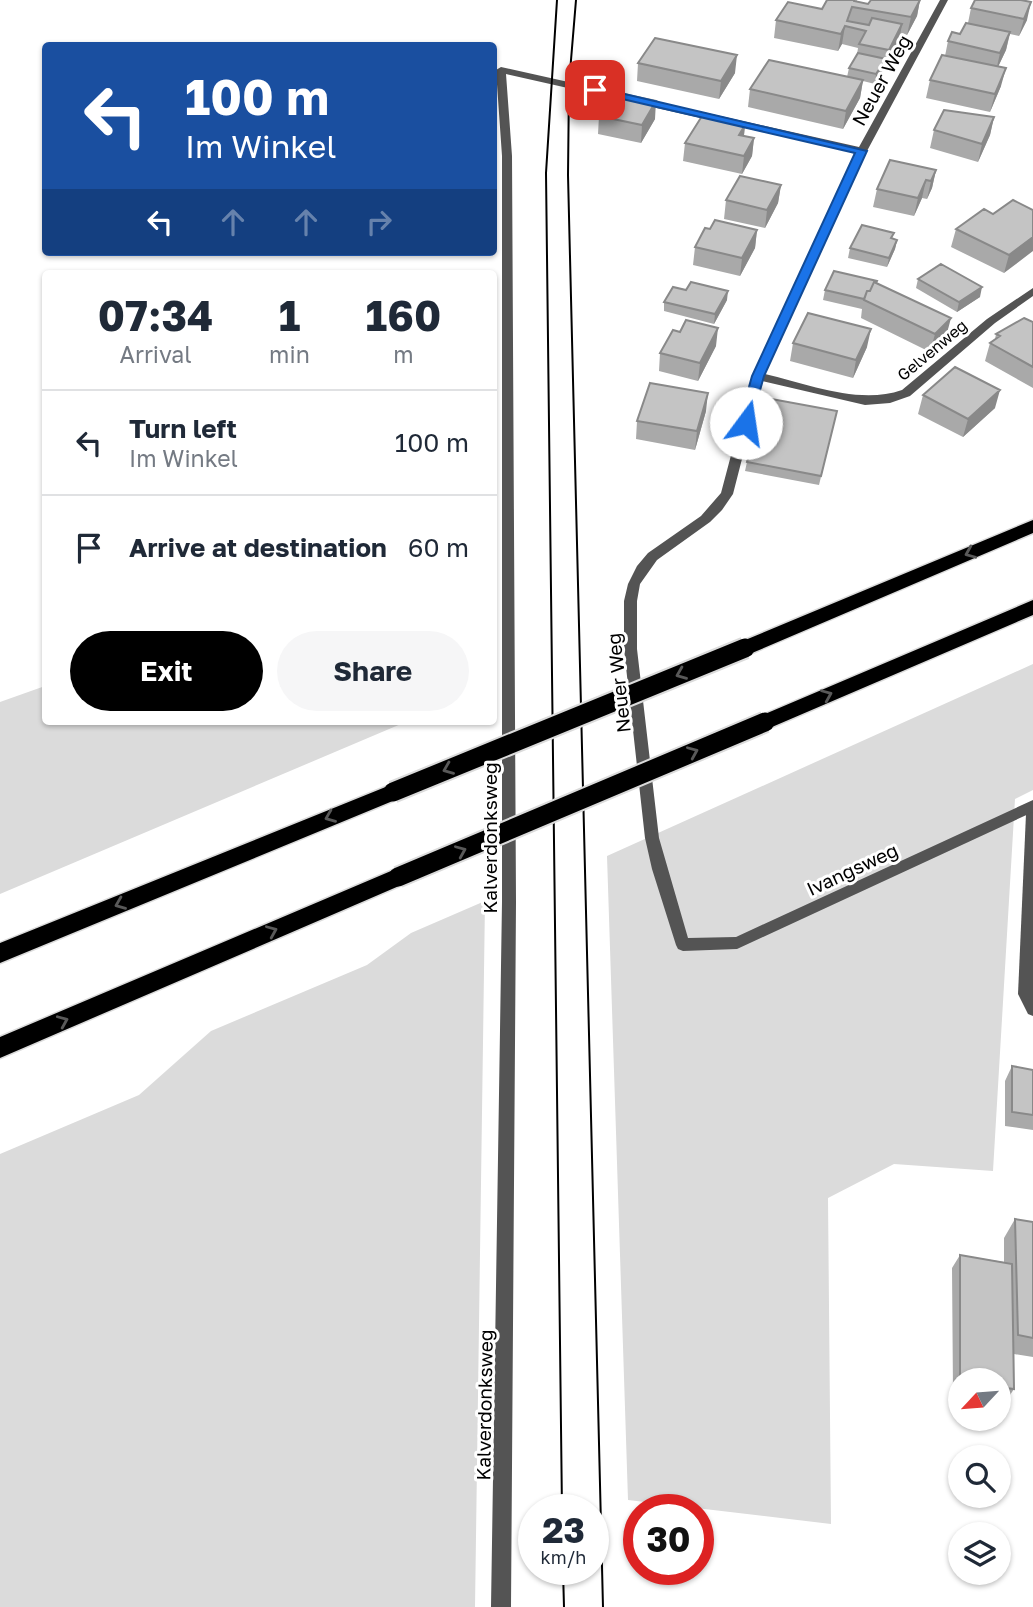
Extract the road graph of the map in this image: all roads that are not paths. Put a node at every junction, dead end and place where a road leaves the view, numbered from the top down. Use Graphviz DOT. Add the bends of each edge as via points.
graph roads {
  1 [pos="944,0"];
  2 [pos="862,151"];
  3 [pos="1033,291"];
  4 [pos="758,376"];
  5 [pos="1033,526"];
  6 [pos="1033,607"];
  7 [pos="1033,806"];
  8 [pos="1033,814"];
  9 [pos="683,945"];
  10 [pos="0,953"];
  11 [pos="1033,1009"];
  12 [pos="0,1048"];
  13 [pos="501,1607"];
  1 -- 2 [label="street, Neuer Weg"];
  2 -- 4 [label="street, Neuer Weg"];
  2 -- 13 [label="street, Kalverdonksweg" via="501,70 507,156 509,902"];
  3 -- 4 [label="street, Gelvenweg" via="906,393 886,400 864,401"];
  4 -- 9 [label="street, Neuer Weg" via="719,509 660,548 633,585 629,624 655,856"];
  5 -- 10 [label="highway, one-way, bridge"];
  12 -- 6 [label="highway, one-way, bridge"];
  7 -- 9 [label="street, Ivangsweg" via="737,943"];
  8 -- 11 [label="street" via="1026,994"];
}
